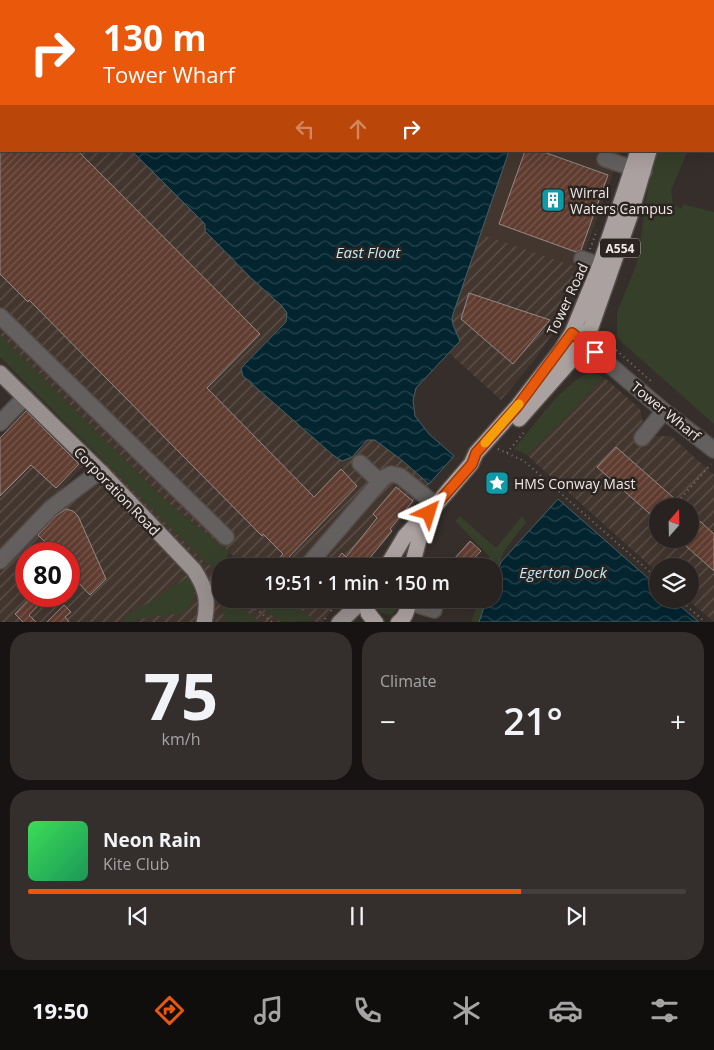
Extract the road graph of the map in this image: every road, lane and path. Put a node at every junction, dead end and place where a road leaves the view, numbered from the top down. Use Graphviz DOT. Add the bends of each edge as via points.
graph roads {
  1 [pos="638,152"];
  2 [pos="648,152"];
  3 [pos="606,159"];
  4 [pos="639,171"];
  5 [pos="582,259"];
  6 [pos="606,267"];
  7 [pos="0,316"];
  8 [pos="577,338"];
  9 [pos="0,373"];
  10 [pos="25,397"];
  11 [pos="664,411"];
  12 [pos="0,422"];
  13 [pos="642,438"];
  14 [pos="494,447"];
  15 [pos="714,450"];
  16 [pos="714,460"];
  17 [pos="360,463"];
  18 [pos="472,464"];
  19 [pos="100,471"];
  20 [pos="380,482"];
  21 [pos="681,498"];
  22 [pos="432,509"];
  23 [pos="226,537"];
  24 [pos="313,558"];
  25 [pos="392,558"];
  26 [pos="414,558"];
  27 [pos="0,561"];
  28 [pos="649,571"];
  29 [pos="212,588"];
  30 [pos="205,591"];
  31 [pos="255,608"];
  32 [pos="355,608"];
  33 [pos="367,608"];
  34 [pos="407,608"];
  35 [pos="410,608"];
  36 [pos="427,608"];
  37 [pos="690,608"];
  38 [pos="434,610"];
  39 [pos="204,622"];
  40 [pos="273,622"];
  41 [pos="339,622"];
  42 [pos="376,622"];
  43 [pos="398,622"];
  44 [pos="415,622"];
  45 [pos="706,622"];
  1 -- 4 [label="highway, Tower Road / A554"];
  2 -- 4 [label="highway, Tower Road / A554"];
  3 -- 4 [label="street"];
  4 -- 6 [label="highway, Tower Road / A554"];
  5 -- 6 [label="street"];
  6 -- 8 [label="highway, Tower Road / A554" via="590,327"];
  7 -- 23 [label="street"];
  8 -- 11 [label="street, Tower Wharf"];
  8 -- 14 [label="highway, Tower Road / A554" via="572,359"];
  8 -- 18 [label="highway, Tower Road / A554" via="476,453"];
  9 -- 10 [label="main road, Corporation Road"];
  10 -- 12 [label="street"];
  10 -- 19 [label="main road, Corporation Road"];
  11 -- 13 [label="street"];
  11 -- 15 [label="street, Tower Wharf"];
  14 -- 18 [label="highway, Tower Road / A554" via="483,460"];
  14 -- 28 [label="path" via="524,461"];
  16 -- 21 [label="path"];
  17 -- 20 [label="street"];
  18 -- 22 [label="highway, Tower Road / A554"];
  19 -- 27 [label="street" via="51,508"];
  19 -- 30 [label="main road, Corporation Road" via="194,570"];
  20 -- 22 [label="street" via="396,474"];
  20 -- 24 [label="street"];
  22 -- 25 [label="highway, Tower Road / A554" via="405,536"];
  22 -- 26 [label="highway, Tower Road / A554"];
  29 -- 30 [label="street"];
  30 -- 39 [label="main road, Corporation Road"];
  31 -- 40 [label="path"];
  32 -- 41 [label="main road"];
  33 -- 42 [label="highway"];
  34 -- 43 [label="highway" via="404,618"];
  35 -- 44 [label="highway"];
  36 -- 38 [label="street"];
  37 -- 45 [label="path"];
}
